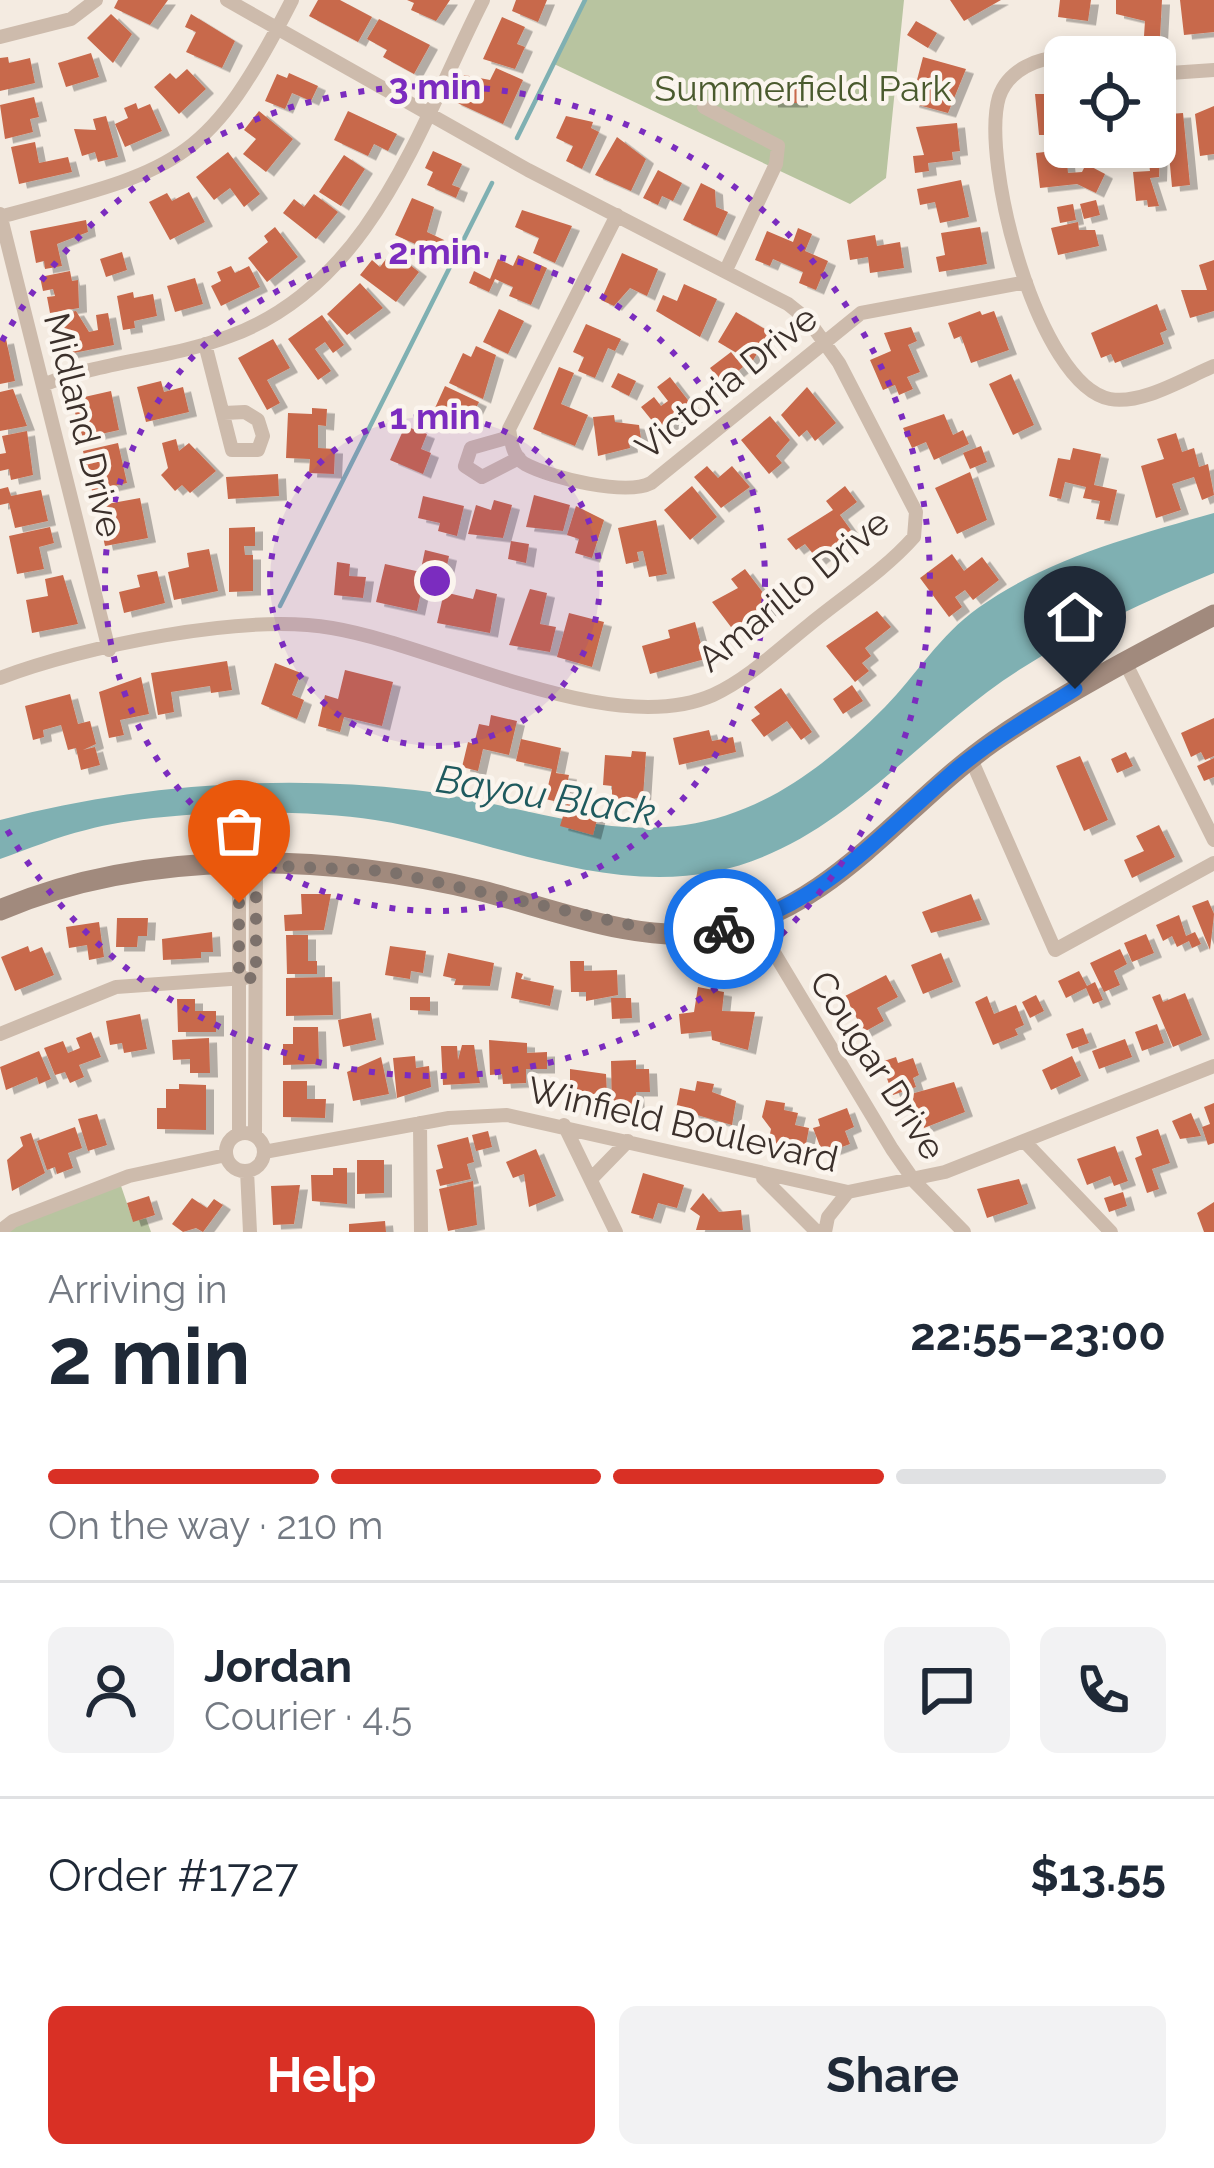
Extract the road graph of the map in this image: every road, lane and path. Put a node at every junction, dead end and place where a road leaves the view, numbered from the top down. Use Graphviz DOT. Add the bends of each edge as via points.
graph roads {
  1 [pos="96,0"];
  2 [pos="227,0"];
  3 [pos="292,0"];
  4 [pos="484,0"];
  5 [pos="278,29"];
  6 [pos="0,37"];
  7 [pos="1044,62"];
  8 [pos="1214,70"];
  9 [pos="1176,73"];
  10 [pos="704,107"];
  11 [pos="426,113"];
  12 [pos="617,215"];
  13 [pos="0,216"];
  14 [pos="726,270"];
  15 [pos="1026,282"];
  16 [pos="825,340"];
  17 [pos="205,344"];
  18 [pos="1214,366"];
  19 [pos="43,385"];
  20 [pos="224,413"];
  21 [pos="510,437"];
  22 [pos="519,458"];
  23 [pos="1214,615"];
  24 [pos="109,650"];
  25 [pos="1125,662"];
  26 [pos="0,678"];
  27 [pos="971,759"];
  28 [pos="1214,840"];
  29 [pos="1214,863"];
  30 [pos="248,865"];
  31 [pos="0,910"];
  32 [pos="755,922"];
  33 [pos="239,978"];
  34 [pos="256,978"];
  35 [pos="256,1021"];
  36 [pos="239,1022"];
  37 [pos="0,1034"];
  38 [pos="1214,1066"];
  39 [pos="420,1124"];
  40 [pos="564,1125"];
  41 [pos="247,1135"];
  42 [pos="628,1141"];
  43 [pos="1024,1141"];
  44 [pos="264,1152"];
  45 [pos="226,1155"];
  46 [pos="247,1171"];
  47 [pos="759,1174"];
  48 [pos="591,1179"];
  49 [pos="915,1182"];
  50 [pos="848,1192"];
  51 [pos="0,1231"];
  52 [pos="250,1232"];
  53 [pos="421,1232"];
  54 [pos="616,1232"];
  55 [pos="821,1232"];
  56 [pos="964,1232"];
  57 [pos="1111,1232"];
  1 -- 6 [label="street" via="70,19"];
  2 -- 5 [label="street"];
  3 -- 5 [label="street"];
  4 -- 11 [label="street"];
  5 -- 11 [label="street"];
  5 -- 13 [label="street" via="223,119 175,160 100,192"];
  7 -- 15 [label="street" via="1028,65 1000,94 995,123"];
  8 -- 9 [label="street"];
  10 -- 14 [label="street" via="778,146"];
  11 -- 12 [label="street"];
  11 -- 17 [label="street" via="379,210 341,262 261,323"];
  12 -- 14 [label="street"];
  12 -- 21 [label="street"];
  13 -- 19 [label="street, Midland Drive"];
  14 -- 16 [label="street" via="788,304"];
  15 -- 16 [label="street, Victoria Drive" via="862,313"];
  15 -- 18 [label="street" via="1067,371 1097,394 1138,397"];
  16 -- 22 [label="street, Victoria Drive" via="636,490"];
  16 -- 24 [label="street, Amarillo Drive" via="917,525 908,544 714,695 661,708 609,706 373,638 290,623 196,630"];
  17 -- 19 [label="street"];
  17 -- 20 [label="street"];
  19 -- 24 [label="street, Midland Drive"];
  21 -- 22 [label="street"];
  21 -- 22 [label="street" via="471,448 465,466 482,477"];
  23 -- 25 [label="main road"];
  24 -- 26 [label="street, Amarillo Drive"];
  25 -- 27 [label="main road"];
  25 -- 28 [label="street"];
  27 -- 29 [label="street" via="1055,950"];
  27 -- 32 [label="main road" via="828,882"];
  30 -- 31 [label="main road" via="120,878"];
  30 -- 32 [label="main road" via="386,871 667,933"];
  30 -- 33 [label="street"];
  30 -- 34 [label="street"];
  32 -- 49 [label="street, Cougar Drive"];
  33 -- 34 [label="street"];
  33 -- 36 [label="street"];
  33 -- 37 [label="street" via="116,987"];
  34 -- 35 [label="street"];
  35 -- 36 [label="street"];
  35 -- 41 [label="street"];
  36 -- 41 [label="street"];
  38 -- 43 [label="street, Winfield Boulevard"];
  39 -- 40 [label="street, Winfield Boulevard" via="507,1115"];
  39 -- 44 [label="street, Winfield Boulevard"];
  39 -- 53 [label="street"];
  40 -- 42 [label="street, Winfield Boulevard"];
  40 -- 48 [label="street"];
  41 -- 44 [label="street"];
  41 -- 45 [label="street"];
  42 -- 47 [label="street, Winfield Boulevard"];
  42 -- 48 [label="street"];
  43 -- 49 [label="street, Winfield Boulevard"];
  43 -- 57 [label="street"];
  44 -- 46 [label="street"];
  45 -- 46 [label="street"];
  45 -- 51 [label="street" via="129,1176"];
  46 -- 52 [label="street"];
  47 -- 50 [label="street, Winfield Boulevard"];
  47 -- 55 [label="street"];
  48 -- 54 [label="street"];
  49 -- 50 [label="street, Winfield Boulevard"];
  49 -- 56 [label="street, Cougar Drive"];
  50 -- 55 [label="street"];
}
